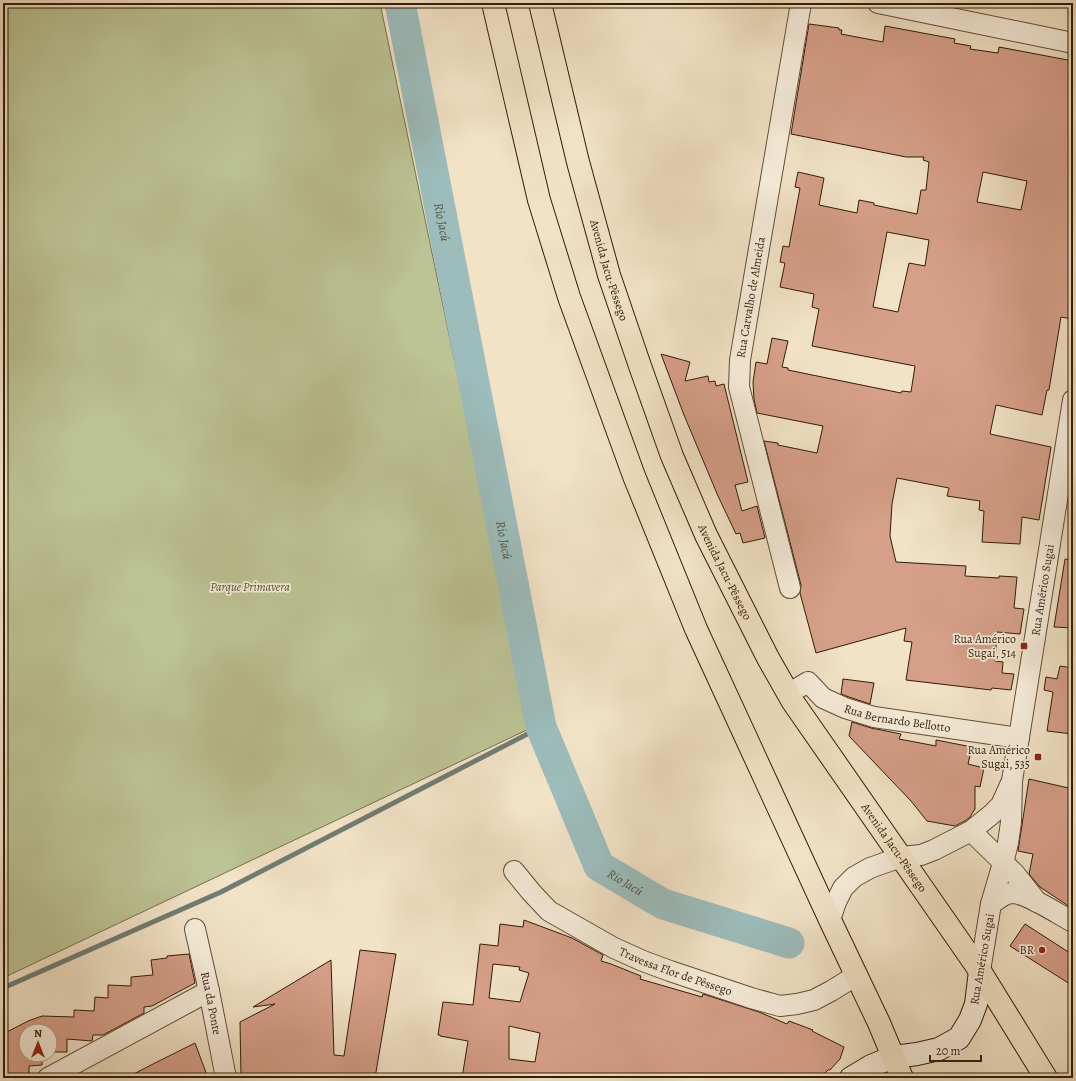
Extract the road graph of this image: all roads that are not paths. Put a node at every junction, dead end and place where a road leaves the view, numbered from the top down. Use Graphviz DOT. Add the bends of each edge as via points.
graph roads {
  1 [pos="493,3"];
  2 [pos="540,3"];
  3 [pos="801,3"];
  4 [pos="878,3"];
  5 [pos="1073,42"];
  6 [pos="1073,400"];
  7 [pos="790,588"];
  8 [pos="788,694"];
  9 [pos="1019,738"];
  10 [pos="1012,781"];
  11 [pos="971,831"];
  12 [pos="901,857"];
  13 [pos="1003,863"];
  14 [pos="514,871"];
  15 [pos="1037,902"];
  16 [pos="991,904"];
  17 [pos="830,920"];
  18 [pos="1073,922"];
  19 [pos="194,929"];
  20 [pos="980,971"];
  21 [pos="856,975"];
  22 [pos="209,991"];
  23 [pos="893,1057"];
  24 [pos="48,1078"];
  25 [pos="226,1078"];
  26 [pos="851,1078"];
  27 [pos="902,1078"];
  28 [pos="1046,1078"];
  1 -- 17 [label="highway" via="539,200 569,297 634,476 696,629"];
  2 -- 8 [label="highway, Avenida Jacu-Pêssego" via="600,245 672,456 706,535"];
  3 -- 7 [label="street, Rua Carvalho de Almeida" via="740,360 739,387"];
  4 -- 5 [label="street"];
  6 -- 9 [label="street, Rua Américo Sugai"];
  8 -- 9 [label="street, Rua Bernardo Bellotto" via="808,682 823,698 874,717"];
  8 -- 12 [label="highway, Avenida Jacu-Pêssego"];
  9 -- 10 [label="street, Rua Américo Sugai"];
  10 -- 11 [label="street, Rua Américo Sugai" via="1001,805"];
  10 -- 13 [label="street, Rua Américo Sugai" via="1011,822"];
  11 -- 12 [label="street, Rua Américo Sugai" via="934,850"];
  11 -- 13 [label="street, Rua Américo Sugai"];
  12 -- 17 [label="street, Rua Américo Sugai" via="870,868 854,878 843,888"];
  12 -- 20 [label="highway, Avenida Jacu-Pêssego"];
  13 -- 15 [label="street, Rua Américo Sugai"];
  13 -- 16 [label="street, Rua Américo Sugai"];
  14 -- 21 [label="street, Travessa Flor de Pêssego" via="548,911 600,940 643,961 751,998 780,1006 797,1004 814,1000"];
  15 -- 16 [label="street, Rua Américo Sugai" via="1020,894 1010,893"];
  15 -- 18 [label="street, Rua Américo Sugai"];
  16 -- 20 [label="street, Rua Américo Sugai"];
  17 -- 21 [label="highway"];
  19 -- 22 [label="street, Rua da Ponte"];
  20 -- 23 [label="street, Rua Américo Sugai" via="976,1004 959,1038 939,1049"];
  20 -- 28 [label="highway, Avenida Jacu-Pêssego"];
  21 -- 23 [label="highway"];
  22 -- 24 [label="street"];
  22 -- 25 [label="street, Rua da Ponte"];
  23 -- 26 [label="street, Rua Américo Sugai"];
  23 -- 27 [label="highway"];
}
